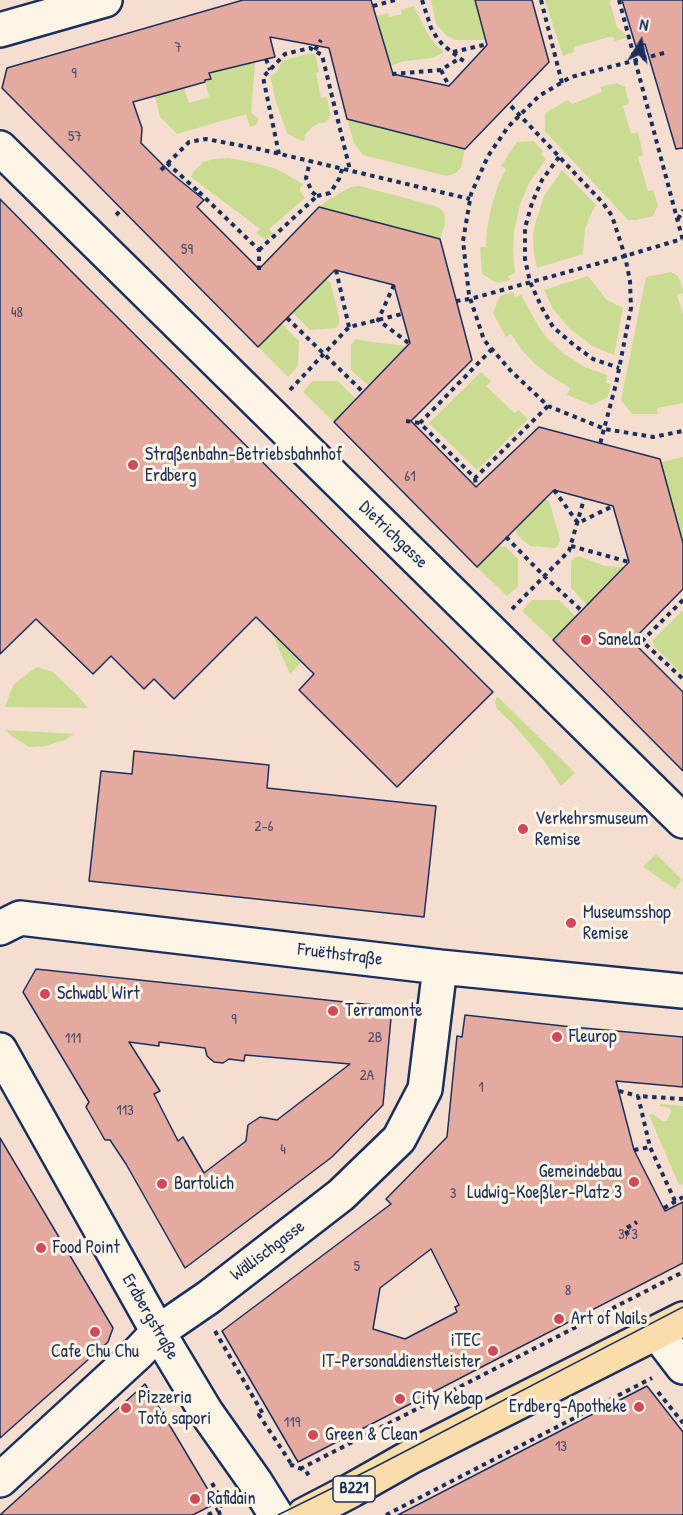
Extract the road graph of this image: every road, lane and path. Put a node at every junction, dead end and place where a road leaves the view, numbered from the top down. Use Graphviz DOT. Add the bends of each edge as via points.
graph roads {
  1 [pos="105,0"];
  2 [pos="395,0"];
  3 [pos="422,0"];
  4 [pos="541,0"];
  5 [pos="619,0"];
  6 [pos="373,6"];
  7 [pos="0,30"];
  8 [pos="321,40"];
  9 [pos="488,44"];
  10 [pos="315,50"];
  11 [pos="453,52"];
  12 [pos="664,53"];
  13 [pos="460,58"];
  14 [pos="266,59"];
  15 [pos="634,60"];
  16 [pos="466,63"];
  17 [pos="270,70"];
  18 [pos="441,70"];
  19 [pos="392,74"];
  20 [pos="562,83"];
  21 [pos="449,86"];
  22 [pos="511,106"];
  23 [pos="520,115"];
  24 [pos="0,148"];
  25 [pos="279,154"];
  26 [pos="559,157"];
  27 [pos="310,161"];
  28 [pos="167,163"];
  29 [pos="342,169"];
  30 [pos="161,170"];
  31 [pos="350,170"];
  32 [pos="317,196"];
  33 [pos="470,200"];
  34 [pos="683,210"];
  35 [pos="677,219"];
  36 [pos="683,240"];
  37 [pos="259,250"];
  38 [pos="625,256"];
  39 [pos="336,270"];
  40 [pos="259,273"];
  41 [pos="530,282"];
  42 [pos="394,285"];
  43 [pos="470,299"];
  44 [pos="456,301"];
  45 [pos="402,314"];
  46 [pos="287,318"];
  47 [pos="378,320"];
  48 [pos="349,327"];
  49 [pos="410,344"];
  50 [pos="492,349"];
  51 [pos="324,354"];
  52 [pos="619,368"];
  53 [pos="363,392"];
  54 [pos="548,406"];
  55 [pos="268,412"];
  56 [pos="406,421"];
  57 [pos="420,423"];
  58 [pos="605,429"];
  59 [pos="683,431"];
  60 [pos="600,444"];
  61 [pos="475,478"];
  62 [pos="476,487"];
  63 [pos="554,490"];
  64 [pos="585,499"];
  65 [pos="613,506"];
  66 [pos="578,523"];
  67 [pos="506,537"];
  68 [pos="571,546"];
  69 [pos="629,562"];
  70 [pos="544,576"];
  71 [pos="683,600"];
  72 [pos="582,611"];
  73 [pos="491,631"];
  74 [pos="627,641"];
  75 [pos="642,641"];
  76 [pos="683,680"];
  77 [pos="683,821"];
  78 [pos="0,928"];
  79 [pos="440,967"];
  80 [pos="683,991"];
  81 [pos="0,1050"];
  82 [pos="619,1091"];
  83 [pos="638,1096"];
  84 [pos="683,1100"];
  85 [pos="650,1147"];
  86 [pos="634,1150"];
  87 [pos="683,1197"];
  88 [pos="675,1201"];
  89 [pos="664,1208"];
  90 [pos="638,1222"];
  91 [pos="628,1235"];
  92 [pos="683,1272"];
  93 [pos="200,1303"];
  94 [pos="670,1326"];
  95 [pos="158,1332"];
  96 [pos="683,1367"];
  97 [pos="683,1424"];
  98 [pos="292,1466"];
  99 [pos="300,1469"];
  100 [pos="0,1480"];
  101 [pos="218,1509"];
  102 [pos="208,1515"];
  103 [pos="276,1515"];
  104 [pos="304,1515"];
  105 [pos="386,1515"];
  1 -- 7 [label="street"];
  2 -- 6 [label="path"];
  3 -- 11 [label="path" via="431,28"];
  4 -- 20 [label="path"];
  5 -- 15 [label="path"];
  8 -- 10 [label="path"];
  9 -- 11 [label="path"];
  10 -- 17 [label="path" via="285,54"];
  10 -- 31 [label="path" via="322,55"];
  11 -- 13 [label="path"];
  12 -- 15 [label="path"];
  13 -- 16 [label="path"];
  13 -- 18 [label="path"];
  14 -- 17 [label="path"];
  15 -- 20 [label="path"];
  15 -- 35 [label="path"];
  17 -- 25 [label="path" via="263,77"];
  18 -- 19 [label="path"];
  18 -- 21 [label="path"];
  20 -- 23 [label="path" via="539,96"];
  22 -- 23 [label="path"];
  23 -- 26 [label="path"];
  23 -- 33 [label="path" via="488,156"];
  24 -- 55 [label="street, Dietrichgasse"];
  25 -- 27 [label="path"];
  25 -- 28 [label="path" via="206,139 189,142"];
  26 -- 38 [label="path" via="603,203 615,224"];
  26 -- 41 [label="path" via="542,180 525,228"];
  27 -- 29 [label="path"];
  27 -- 32 [label="path" via="306,178"];
  28 -- 30 [label="path"];
  28 -- 37 [label="path"];
  29 -- 31 [label="path"];
  29 -- 32 [label="path" via="330,193"];
  31 -- 33 [label="path"];
  32 -- 37 [label="path"];
  33 -- 43 [label="path" via="463,241"];
  34 -- 35 [label="path"];
  35 -- 36 [label="path"];
  36 -- 38 [label="path"];
  37 -- 40 [label="path"];
  38 -- 41 [label="path"];
  38 -- 52 [label="path" via="631,308"];
  39 -- 48 [label="path"];
  41 -- 43 [label="path"];
  41 -- 52 [label="path" via="553,327 593,359"];
  42 -- 47 [label="path"];
  43 -- 44 [label="path"];
  43 -- 50 [label="path" via="484,340"];
  45 -- 47 [label="path"];
  46 -- 51 [label="path"];
  47 -- 48 [label="path"];
  47 -- 49 [label="path"];
  48 -- 51 [label="path"];
  50 -- 54 [label="path"];
  50 -- 57 [label="path"];
  51 -- 53 [label="path"];
  51 -- 55 [label="path"];
  52 -- 58 [label="path"];
  54 -- 58 [label="path"];
  54 -- 61 [label="path"];
  55 -- 73 [label="street, Dietrichgasse"];
  56 -- 57 [label="path"];
  57 -- 61 [label="path"];
  58 -- 59 [label="path" via="653,437"];
  58 -- 60 [label="path"];
  61 -- 62 [label="path"];
  63 -- 66 [label="path"];
  64 -- 66 [label="path"];
  65 -- 66 [label="path"];
  66 -- 68 [label="path"];
  67 -- 70 [label="path"];
  68 -- 69 [label="path"];
  68 -- 70 [label="path"];
  70 -- 72 [label="path"];
  70 -- 73 [label="path"];
  71 -- 75 [label="path"];
  73 -- 77 [label="street, Dietrichgasse"];
  74 -- 75 [label="path"];
  75 -- 76 [label="path"];
  78 -- 79 [label="street, Fruëthstraße" via="20,918"];
  79 -- 80 [label="street, Fruëthstraße"];
  79 -- 93 [label="street, Wällischgasse" via="425,1089 399,1138 341,1195"];
  81 -- 95 [label="street, Erdbergstraße"];
  82 -- 83 [label="path"];
  83 -- 84 [label="path"];
  83 -- 85 [label="path"];
  85 -- 86 [label="path"];
  85 -- 88 [label="path"];
  87 -- 88 [label="path"];
  88 -- 89 [label="path"];
  90 -- 91 [label="path" via="625,1229"];
  92 -- 99 [label="path"];
  93 -- 95 [label="street, Wällischgasse"];
  93 -- 98 [label="path"];
  94 -- 96 [label="street"];
  94 -- 104 [label="main road, B221"];
  95 -- 100 [label="street, Wällischgasse"];
  95 -- 103 [label="street, Erdbergstraße" via="206,1412"];
  97 -- 105 [label="path" via="648,1379"];
  101 -- 102 [label="path"];
}
